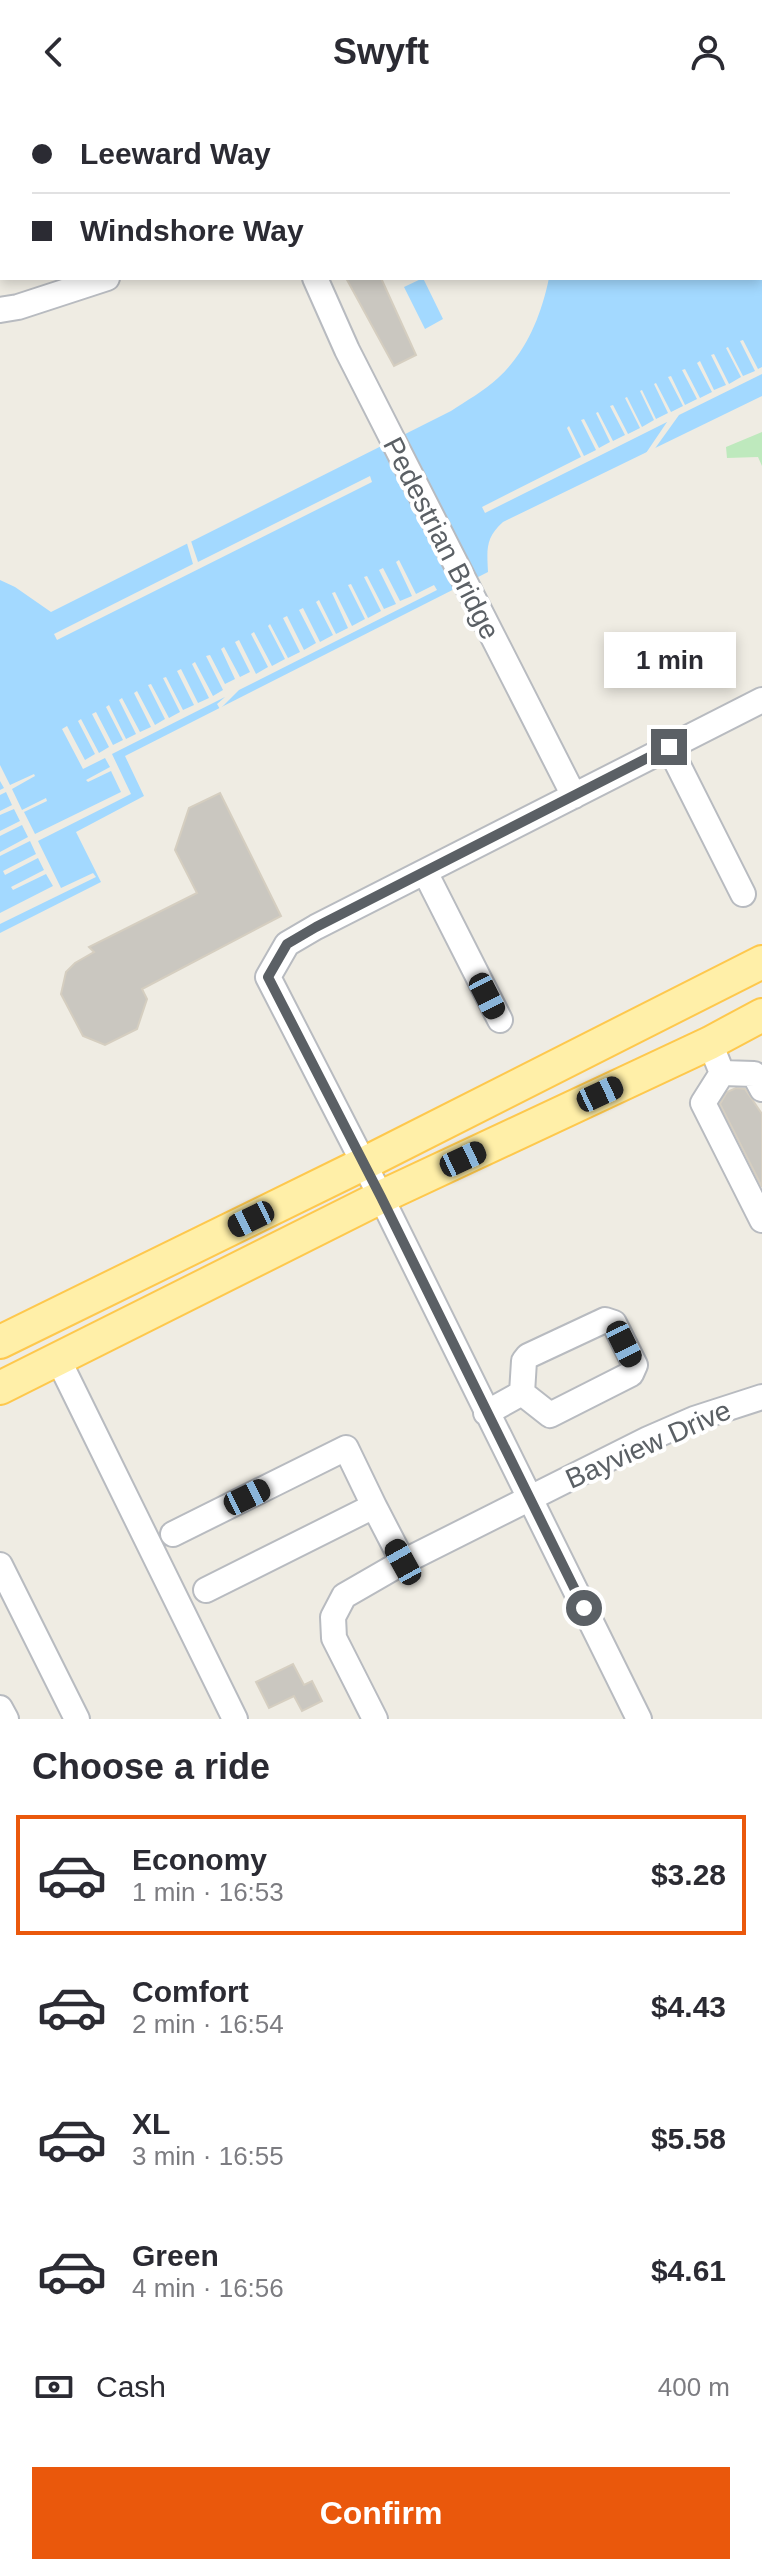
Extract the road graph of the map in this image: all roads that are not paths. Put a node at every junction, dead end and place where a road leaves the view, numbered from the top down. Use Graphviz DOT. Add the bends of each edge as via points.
graph roads {
  1 [pos="101,280"];
  2 [pos="316,280"];
  3 [pos="0,310"];
  4 [pos="762,700"];
  5 [pos="669,747"];
  6 [pos="574,796"];
  7 [pos="425,872"];
  8 [pos="743,894"];
  9 [pos="762,962"];
  10 [pos="762,1015"];
  11 [pos="500,1020"];
  12 [pos="710,1043"];
  13 [pos="722,1073"];
  14 [pos="762,1089"];
  15 [pos="363,1164"];
  16 [pos="381,1197"];
  17 [pos="762,1220"];
  18 [pos="0,1342"];
  19 [pos="58,1359"];
  20 [pos="0,1388"];
  21 [pos="522,1393"];
  22 [pos="762,1397"];
  23 [pos="486,1413"];
  24 [pos="529,1497"];
  25 [pos="374,1506"];
  26 [pos="173,1534"];
  27 [pos="403,1562"];
  28 [pos="0,1565"];
  29 [pos="206,1590"];
  30 [pos="0,1708"];
  31 [pos="6,1719"];
  32 [pos="77,1719"];
  33 [pos="235,1719"];
  34 [pos="375,1719"];
  35 [pos="639,1719"];
  1 -- 3 [label="street"];
  2 -- 6 [label="street, Pedestrian Bridge"];
  4 -- 5 [label="street"];
  5 -- 6 [label="street"];
  5 -- 8 [label="street"];
  6 -- 7 [label="street"];
  7 -- 11 [label="street"];
  7 -- 15 [label="street" via="287,944 268,977"];
  9 -- 15 [label="main road"];
  10 -- 12 [label="main road"];
  12 -- 13 [label="street"];
  12 -- 16 [label="main road"];
  13 -- 14 [label="street" via="754,1074"];
  13 -- 17 [label="street" via="703,1103"];
  15 -- 16 [label="street"];
  15 -- 18 [label="main road"];
  16 -- 19 [label="main road"];
  16 -- 23 [label="street"];
  19 -- 20 [label="main road"];
  19 -- 33 [label="street"];
  21 -- 21 [label="street" via="550,1415 631,1374 635,1365 614,1323 605,1320 528,1356"];
  21 -- 23 [label="street"];
  22 -- 24 [label="street, Bayview Drive" via="682,1424"];
  23 -- 24 [label="street"];
  24 -- 27 [label="street, Bayview Drive"];
  24 -- 35 [label="street"];
  25 -- 26 [label="street" via="346,1448"];
  25 -- 27 [label="street"];
  25 -- 29 [label="street"];
  27 -- 34 [label="street, Bayview Drive" via="344,1596 333,1617 334,1638"];
  28 -- 32 [label="street"];
  30 -- 31 [label="street"];
}
